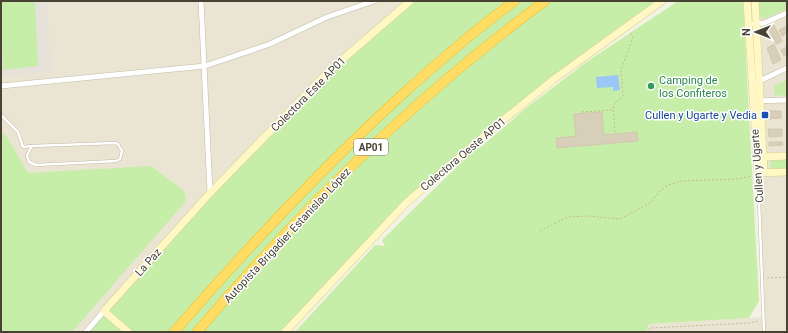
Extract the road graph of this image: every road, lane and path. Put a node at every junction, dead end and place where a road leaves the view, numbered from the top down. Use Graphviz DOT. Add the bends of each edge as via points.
graph roads {
  1 [pos="201,1"];
  2 [pos="374,1"];
  3 [pos="410,1"];
  4 [pos="515,1"];
  5 [pos="545,1"];
  6 [pos="662,1"];
  7 [pos="747,1"];
  8 [pos="755,1"];
  9 [pos="787,12"];
  10 [pos="756,24"];
  11 [pos="748,25"];
  12 [pos="627,26"];
  13 [pos="205,66"];
  14 [pos="787,68"];
  15 [pos="759,81"];
  16 [pos="752,85"];
  17 [pos="1,86"];
  18 [pos="787,100"];
  19 [pos="752,101"];
  20 [pos="760,101"];
  21 [pos="613,110"];
  22 [pos="582,112"];
  23 [pos="1,115"];
  24 [pos="615,132"];
  25 [pos="32,146"];
  26 [pos="787,156"];
  27 [pos="759,157"];
  28 [pos="787,172"];
  29 [pos="761,173"];
  30 [pos="210,193"];
  31 [pos="540,231"];
  32 [pos="787,277"];
  33 [pos="763,279"];
  34 [pos="104,311"];
  35 [pos="764,316"];
  36 [pos="86,332"];
  37 [pos="128,332"];
  38 [pos="174,332"];
  39 [pos="197,332"];
  40 [pos="285,332"];
  41 [pos="645,332"];
  42 [pos="764,332"];
  1 -- 13 [label="street"];
  2 -- 13 [label="street" via="327,17 270,44"];
  3 -- 30 [label="street, Colectora Este AP01" via="328,72"];
  4 -- 38 [label="highway, Autopista Brigadier Estanislao López / AP01" via="445,56 359,134 287,207"];
  5 -- 39 [label="highway, Autopista Brigadier Estanislao López / AP01" via="460,68 370,147 300,218"];
  6 -- 12 [label="street, Colectora Oeste AP01"];
  7 -- 11 [label="street, Cullen y Ugarte"];
  8 -- 10 [label="street, Cullen y Ugarte"];
  9 -- 10 [label="street"];
  10 -- 11 [label="street"];
  10 -- 15 [label="street, Cullen y Ugarte"];
  11 -- 16 [label="street, Cullen y Ugarte"];
  12 -- 21 [label="path" via="633,37 621,70 623,96 613,106"];
  12 -- 40 [label="street, Colectora Oeste AP01" via="554,79 406,203"];
  13 -- 17 [label="street"];
  13 -- 30 [label="street"];
  14 -- 15 [label="street"];
  15 -- 16 [label="street"];
  15 -- 20 [label="street, Cullen y Ugarte"];
  16 -- 19 [label="street, Cullen y Ugarte"];
  18 -- 20 [label="street"];
  19 -- 20 [label="street"];
  19 -- 27 [label="street, Cullen y Ugarte"];
  20 -- 27 [label="street, Cullen y Ugarte"];
  21 -- 22 [label="path"];
  21 -- 24 [label="path"];
  23 -- 25 [label="lane" via="18,132 23,147"];
  25 -- 25 [label="lane" via="27,155 29,162 36,165 116,161 120,159 122,151 115,142"];
  26 -- 27 [label="street"];
  27 -- 29 [label="street, Cullen y Ugarte"];
  28 -- 29 [label="street"];
  29 -- 31 [label="path" via="737,179 682,181 668,185 658,192 650,203 620,219 567,217"];
  29 -- 33 [label="lane, Cullen y Ugarte"];
  30 -- 34 [label="street, La Paz"];
  32 -- 33 [label="path"];
  33 -- 35 [label="lane, Cullen y Ugarte"];
  34 -- 36 [label="street, La Paz"];
  34 -- 37 [label="street"];
  35 -- 41 [label="path" via="758,322 651,328"];
  35 -- 42 [label="lane, Cullen y Ugarte"];
}
